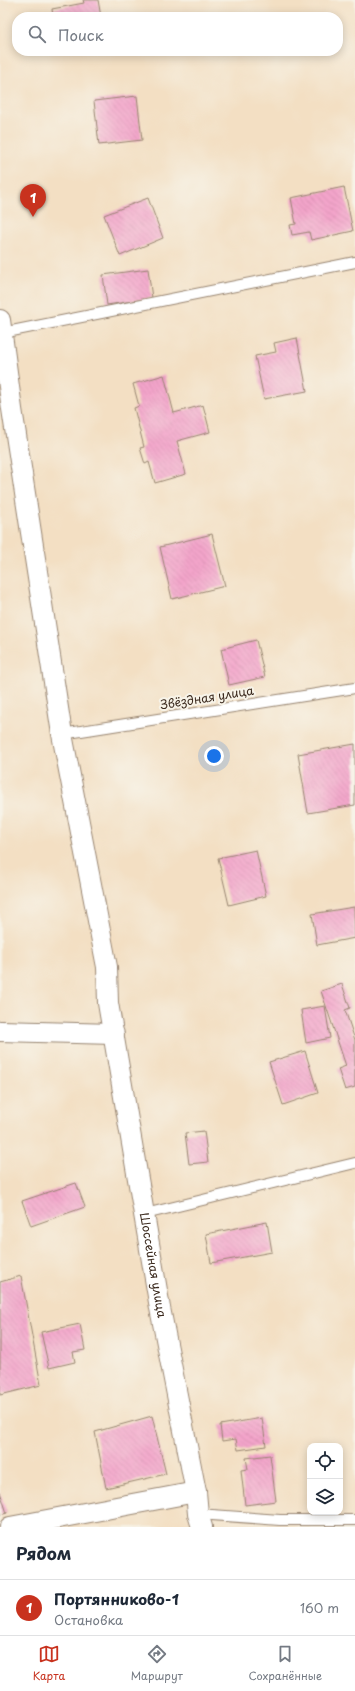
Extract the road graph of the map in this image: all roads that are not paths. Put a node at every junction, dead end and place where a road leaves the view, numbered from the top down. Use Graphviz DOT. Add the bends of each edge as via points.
graph roads {
  1 [pos="355,262"];
  2 [pos="1,326"];
  3 [pos="6,410"];
  4 [pos="355,688"];
  5 [pos="62,734"];
  6 [pos="0,1031"];
  7 [pos="114,1034"];
  8 [pos="355,1163"];
  9 [pos="145,1214"];
  10 [pos="196,1492"];
  11 [pos="355,1520"];
  12 [pos="200,1521"];
  13 [pos="10,1527"];
  1 -- 2 [label="lane"];
  2 -- 3 [label="street, Шоссейная улица"];
  3 -- 5 [label="street, Шоссейная улица"];
  4 -- 5 [label="lane, Звёздная улица"];
  5 -- 7 [label="street, Шоссейная улица" via="107,967 108,1003"];
  6 -- 7 [label="street"];
  7 -- 9 [label="street, Шоссейная улица"];
  8 -- 9 [label="lane"];
  9 -- 10 [label="street, Шоссейная улица" via="160,1308"];
  10 -- 12 [label="street, Шоссейная улица"];
  10 -- 13 [label="street"];
  11 -- 12 [label="lane"];
}
